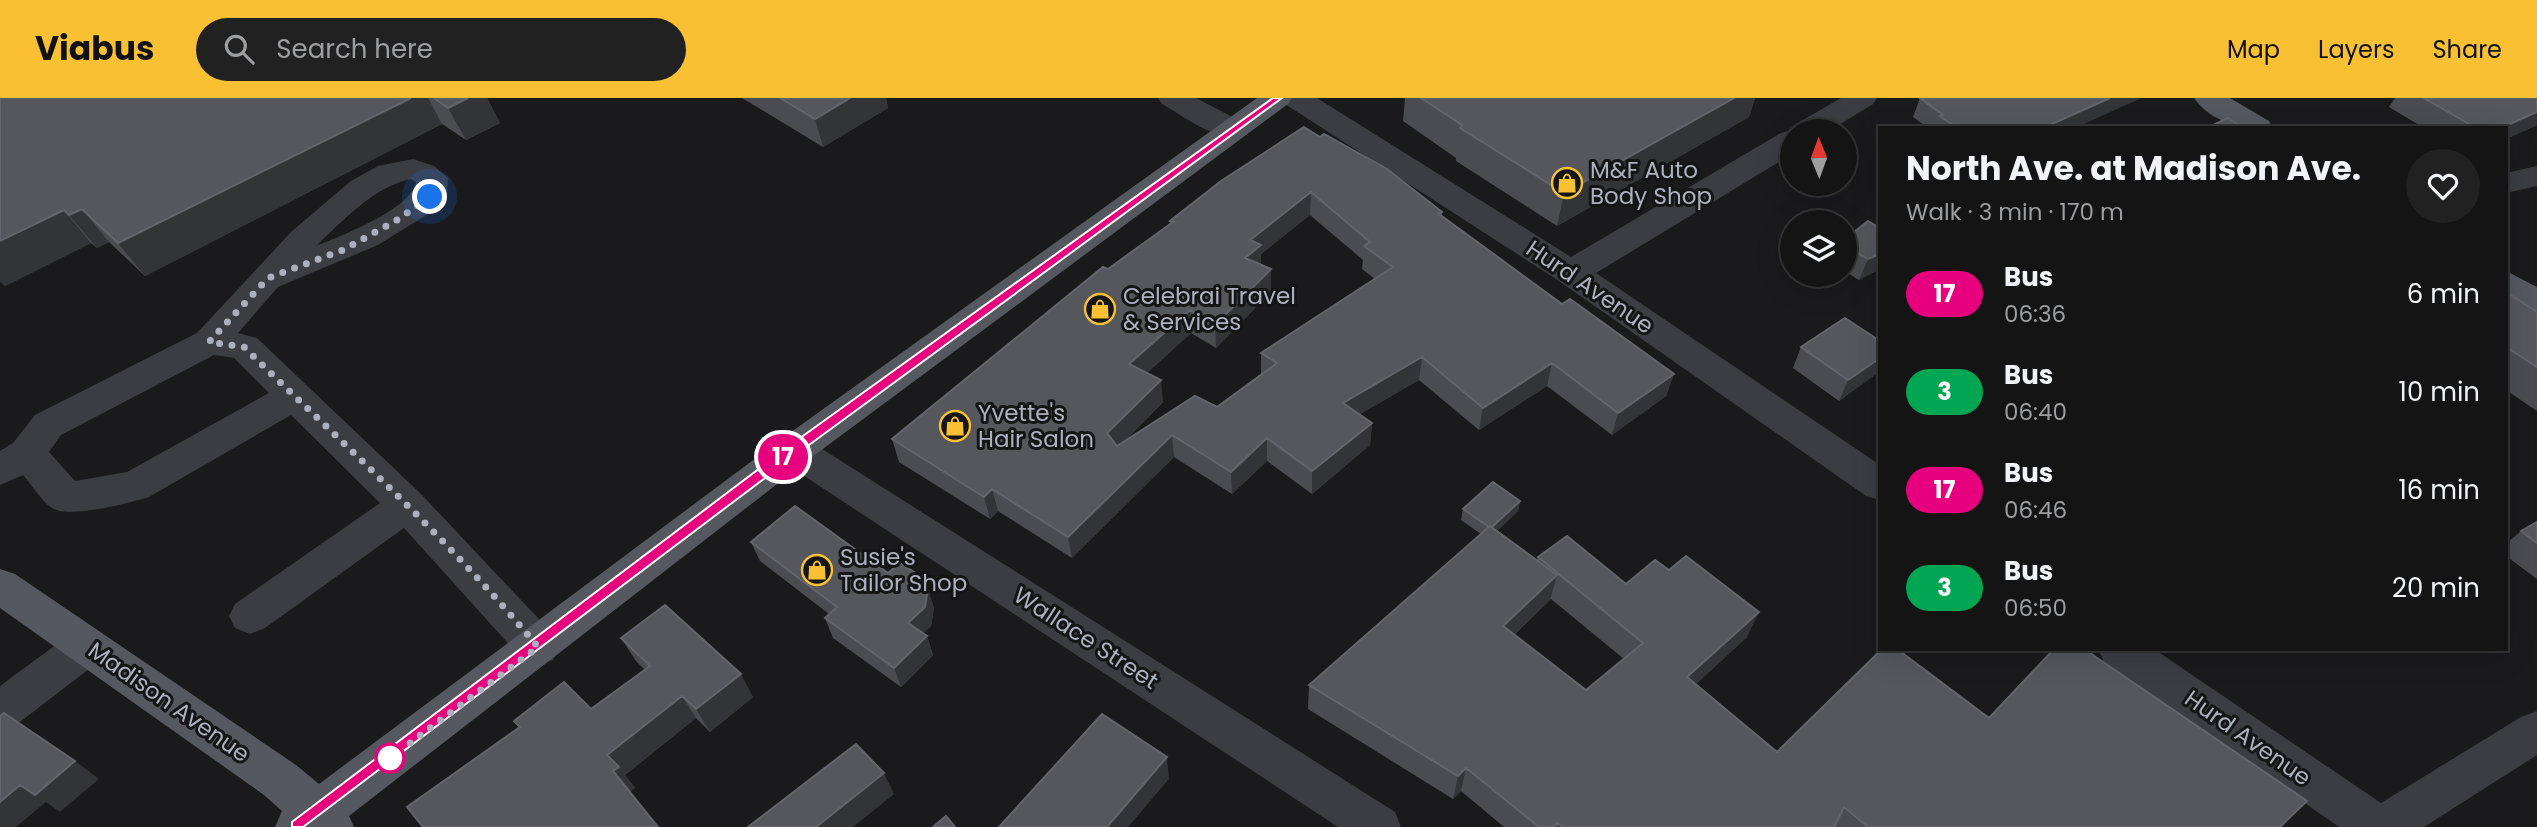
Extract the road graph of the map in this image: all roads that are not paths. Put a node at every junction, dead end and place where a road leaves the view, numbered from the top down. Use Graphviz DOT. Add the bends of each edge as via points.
graph roads {
  1 [pos="1173,98"];
  2 [pos="1277,98"];
  3 [pos="1296,98"];
  4 [pos="1862,98"];
  5 [pos="2209,98"];
  6 [pos="1827,119"];
  7 [pos="2255,126"];
  8 [pos="1231,129"];
  9 [pos="1780,147"];
  10 [pos="2537,176"];
  11 [pos="2508,183"];
  12 [pos="1571,273"];
  13 [pos="268,278"];
  14 [pos="2508,284"];
  15 [pos="2537,303"];
  16 [pos="209,342"];
  17 [pos="295,396"];
  18 [pos="794,450"];
  19 [pos="13,462"];
  20 [pos="1878,484"];
  21 [pos="407,505"];
  22 [pos="0,586"];
  23 [pos="250,615"];
  24 [pos="87,646"];
  25 [pos="538,647"];
  26 [pos="2122,651"];
  27 [pos="0,710"];
  28 [pos="2537,731"];
  29 [pos="316,822"];
  30 [pos="1378,827"];
  31 [pos="2378,827"];
  32 [pos="2383,827"];
  1 -- 8 [label="street"];
  2 -- 8 [label="main road"];
  3 -- 12 [label="street, Hurd Avenue"];
  4 -- 6 [label="street"];
  5 -- 7 [label="main road"];
  8 -- 18 [label="main road"];
  9 -- 12 [label="street"];
  10 -- 11 [label="street"];
  12 -- 20 [label="street, Hurd Avenue"];
  13 -- 16 [label="street"];
  14 -- 15 [label="main road"];
  16 -- 17 [label="street" via="244,347"];
  16 -- 19 [label="street" via="48,425"];
  17 -- 19 [label="street" via="135,486 66,498"];
  17 -- 21 [label="street"];
  18 -- 25 [label="main road"];
  18 -- 30 [label="street, Wallace Street"];
  21 -- 23 [label="street"];
  21 -- 25 [label="street"];
  22 -- 24 [label="main road, Madison Avenue"];
  24 -- 27 [label="street"];
  24 -- 29 [label="main road, Madison Avenue" via="280,780"];
  25 -- 29 [label="main road"];
  26 -- 31 [label="street, Hurd Avenue"];
  28 -- 32 [label="street"];
}
